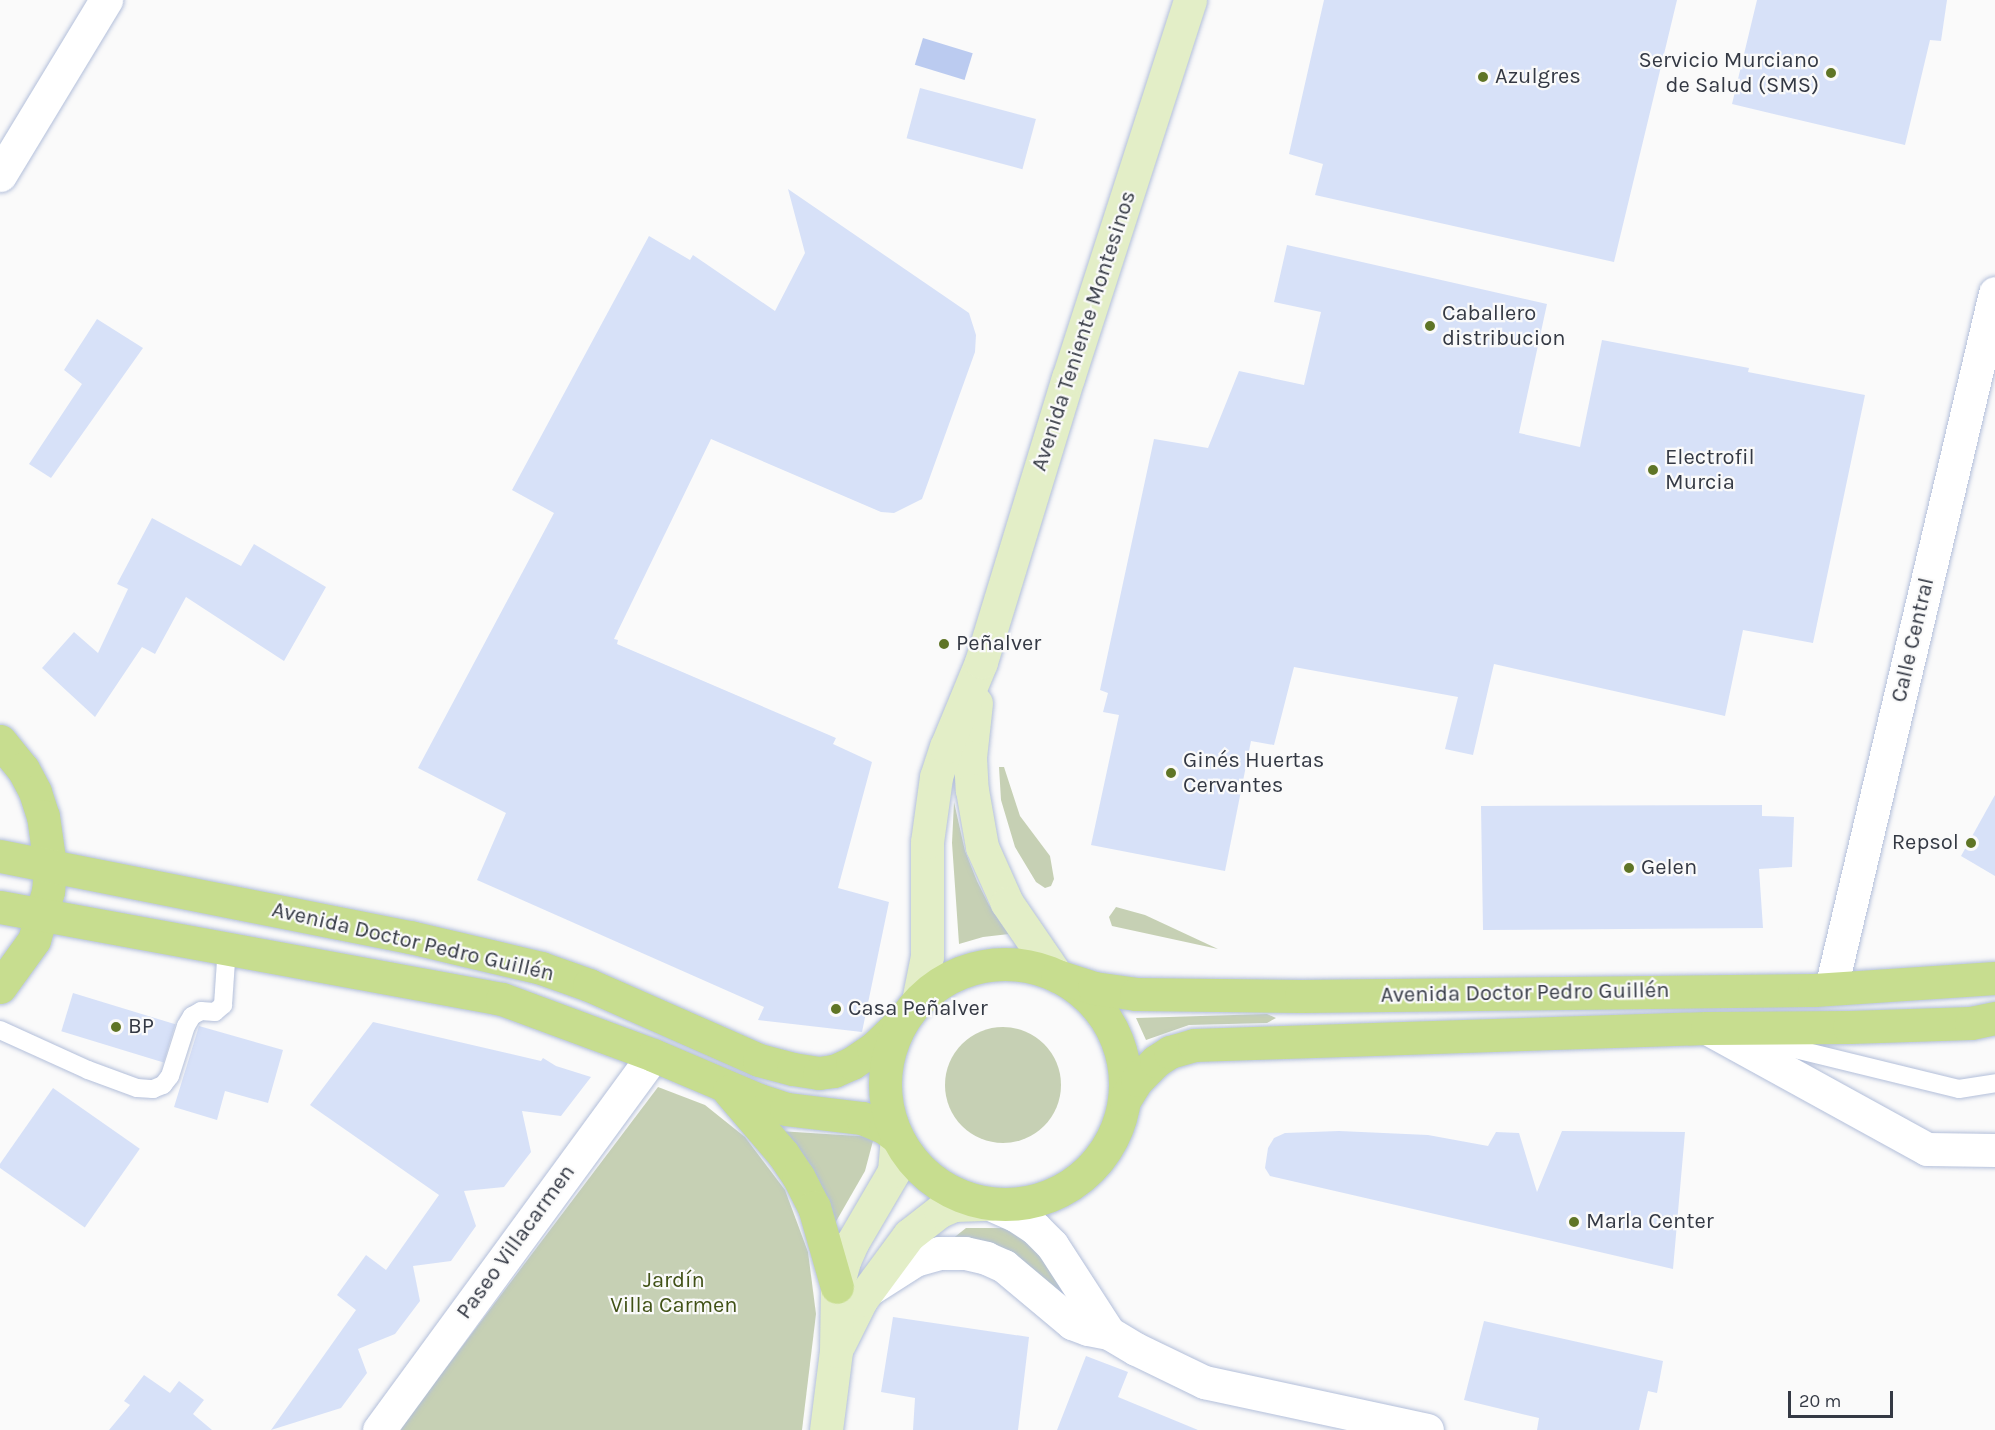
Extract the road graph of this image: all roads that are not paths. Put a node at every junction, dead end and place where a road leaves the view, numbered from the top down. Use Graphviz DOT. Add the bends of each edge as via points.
graph roads {
  1 [pos="106,0"];
  2 [pos="1190,0"];
  3 [pos="0,175"];
  4 [pos="1995,293"];
  5 [pos="981,662"];
  6 [pos="2,743"];
  7 [pos="0,856"];
  8 [pos="50,865"];
  9 [pos="0,907"];
  10 [pos="42,915"];
  11 [pos="227,947"];
  12 [pos="1056,976"];
  13 [pos="1995,978"];
  14 [pos="0,987"];
  15 [pos="1831,988"];
  16 [pos="911,1011"];
  17 [pos="1995,1018"];
  18 [pos="1707,1028"];
  19 [pos="0,1030"];
  20 [pos="653,1055"];
  21 [pos="1995,1083"];
  22 [pos="723,1085"];
  23 [pos="1125,1099"];
  24 [pos="897,1137"];
  25 [pos="1995,1150"];
  26 [pos="990,1204"];
  27 [pos="837,1287"];
  28 [pos="869,1289"];
  29 [pos="1109,1333"];
  30 [pos="836,1351"];
  31 [pos="378,1430"];
  32 [pos="826,1430"];
  33 [pos="1427,1430"];
  1 -- 3 [label="street"];
  2 -- 5 [label="main road, Avenida Teniente Montesinos"];
  4 -- 15 [label="street, Calle Central"];
  5 -- 12 [label="main road, Avenida Teniente Montesinos" via="970,757 982,847 1007,903"];
  5 -- 16 [label="main road, Avenida Teniente Montesinos" via="946,747 930,808 927,956"];
  6 -- 8 [label="main road" via="23,769 38,800"];
  7 -- 8 [label="main road, Avenida Doctor Pedro Guillén"];
  8 -- 10 [label="main road"];
  8 -- 16 [label="main road, Avenida Doctor Pedro Guillén" via="410,937 541,968 589,985 749,1056 793,1069 819,1073 852,1064"];
  9 -- 10 [label="main road, Avenida Doctor Pedro Guillén"];
  10 -- 11 [label="main road, Avenida Doctor Pedro Guillén"];
  10 -- 14 [label="main road" via="34,940"];
  11 -- 19 [label="lane" via="223,1005 215,1012 201,1011 192,1016 170,1076 153,1089 137,1089"];
  11 -- 20 [label="main road, Avenida Doctor Pedro Guillén" via="502,999"];
  12 -- 15 [label="main road, Avenida Doctor Pedro Guillén" via="1095,988 1136,994 1301,996"];
  12 -- 16 [label="main road, Avenida Doctor Pedro Guillén" via="1015,964 972,968 934,987"];
  12 -- 23 [label="main road" via="1088,997 1111,1026 1122,1058"];
  13 -- 15 [label="main road, Avenida Doctor Pedro Guillén"];
  16 -- 24 [label="main road" via="892,1042 886,1066 888,1114"];
  17 -- 18 [label="main road, Avenida Doctor Pedro Guillén" via="1971,1023"];
  18 -- 21 [label="lane" via="1959,1089"];
  18 -- 23 [label="main road, Avenida Doctor Pedro Guillén" via="1194,1045 1156,1061"];
  18 -- 25 [label="street" via="1927,1149"];
  20 -- 22 [label="main road, Avenida Doctor Pedro Guillén"];
  20 -- 31 [label="street, Paseo Villacarmen"];
  22 -- 24 [label="main road, Avenida Doctor Pedro Guillén" via="786,1108 862,1118"];
  22 -- 27 [label="main road" via="798,1176 814,1207"];
  23 -- 26 [label="main road" via="1119,1126 1090,1171 1069,1187 1035,1201"];
  24 -- 26 [label="main road" via="909,1157 945,1189"];
  24 -- 27 [label="main road" via="894,1171 852,1243"];
  26 -- 28 [label="main road" via="968,1203 939,1211 909,1235"];
  26 -- 29 [label="street" via="1035,1228 1052,1245"];
  27 -- 30 [label="main road"];
  28 -- 29 [label="street" via="915,1260 939,1253 966,1253 1004,1266 1072,1323"];
  28 -- 30 [label="main road"];
  29 -- 33 [label="street" via="1204,1382"];
  30 -- 32 [label="main road"];
}
